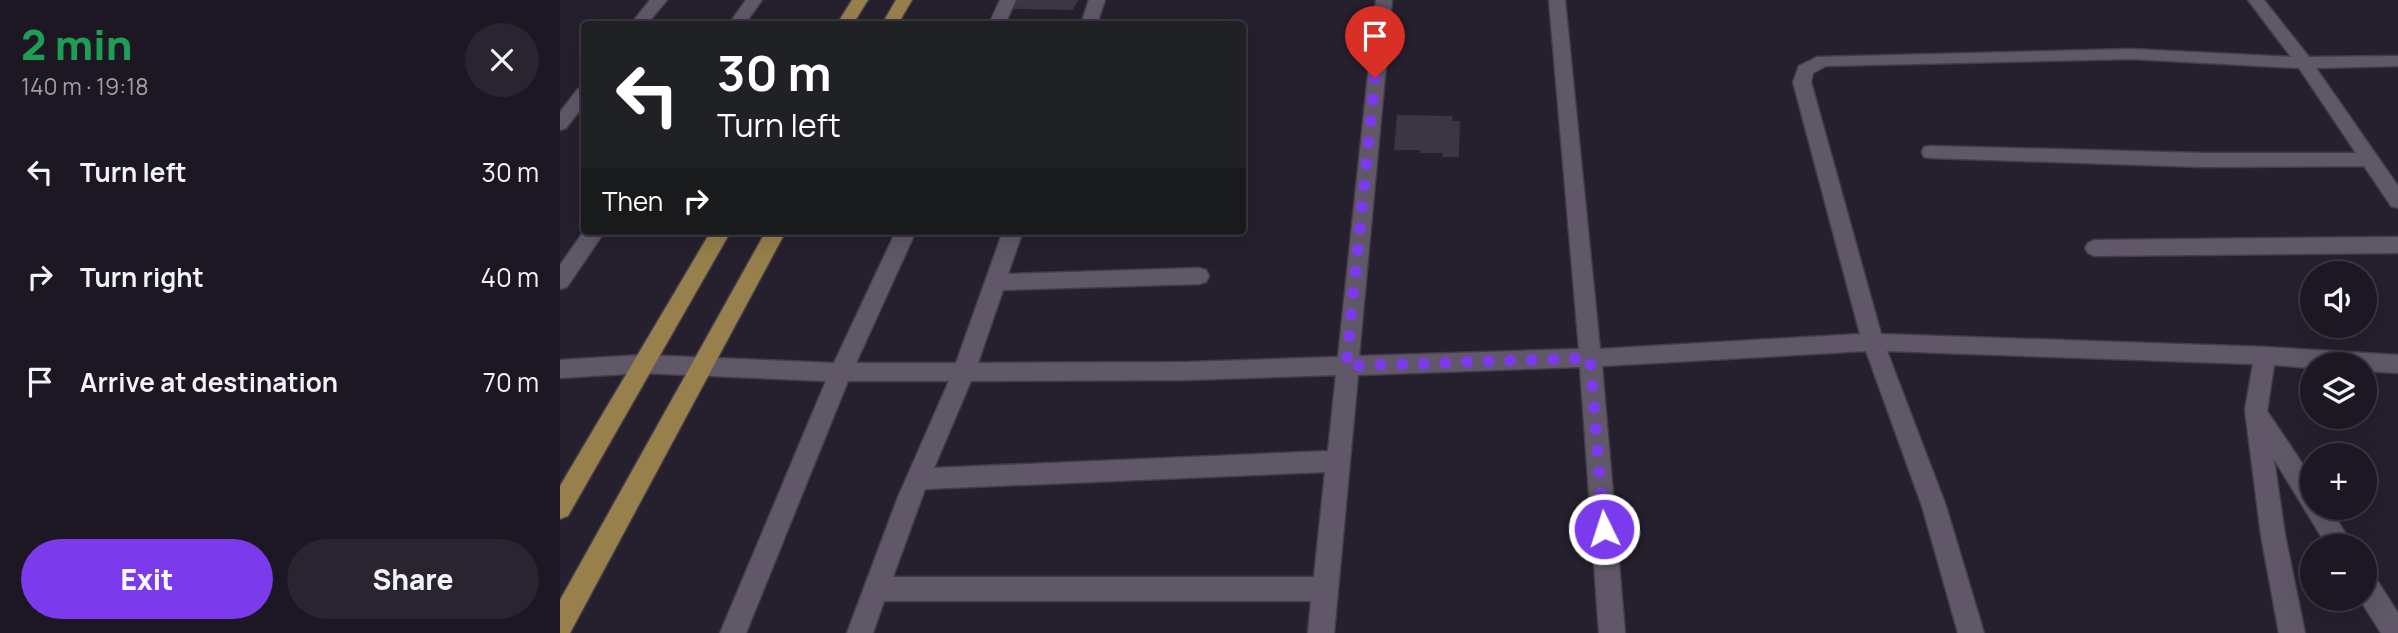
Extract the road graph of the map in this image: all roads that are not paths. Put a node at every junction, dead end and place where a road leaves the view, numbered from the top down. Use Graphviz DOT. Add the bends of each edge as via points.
graph roads {
  1 [pos="659,0"];
  2 [pos="754,0"];
  3 [pos="860,0"];
  4 [pos="904,0"];
  5 [pos="1007,0"];
  6 [pos="1097,0"];
  7 [pos="1384,0"];
  8 [pos="1556,0"];
  9 [pos="2256,0"];
  10 [pos="642,21"];
  11 [pos="739,21"];
  12 [pos="847,21"];
  13 [pos="892,21"];
  14 [pos="998,21"];
  15 [pos="1090,21"];
  16 [pos="2303,61"];
  17 [pos="2398,61"];
  18 [pos="581,97"];
  19 [pos="560,124"];
  20 [pos="1931,152"];
  21 [pos="2368,159"];
  22 [pos="2398,201"];
  23 [pos="592,235"];
  24 [pos="719,235"];
  25 [pos="773,235"];
  26 [pos="904,235"];
  27 [pos="1012,235"];
  28 [pos="2398,245"];
  29 [pos="2095,248"];
  30 [pos="1199,276"];
  31 [pos="560,281"];
  32 [pos="995,282"];
  33 [pos="1873,342"];
  34 [pos="2265,356"];
  35 [pos="1590,358"];
  36 [pos="641,364"];
  37 [pos="2398,364"];
  38 [pos="700,366"];
  39 [pos="1346,366"];
  40 [pos="560,369"];
  41 [pos="964,371"];
  42 [pos="841,372"];
  43 [pos="2256,410"];
  44 [pos="1338,461"];
  45 [pos="918,479"];
  46 [pos="2300,480"];
  47 [pos="560,508"];
  48 [pos="876,589"];
  49 [pos="1325,589"];
  50 [pos="2377,603"];
  51 [pos="560,625"];
  52 [pos="733,633"];
  53 [pos="860,633"];
  54 [pos="1321,633"];
  55 [pos="1612,633"];
  56 [pos="1971,633"];
  57 [pos="2292,633"];
  58 [pos="2396,633"];
  1 -- 10 [label="street"];
  2 -- 11 [label="street"];
  3 -- 12 [label="main road"];
  4 -- 13 [label="main road"];
  5 -- 14 [label="street"];
  6 -- 15 [label="street"];
  7 -- 39 [label="street"];
  8 -- 35 [label="street"];
  9 -- 16 [label="street"];
  16 -- 17 [label="street"];
  16 -- 21 [label="street"];
  16 -- 33 [label="street" via="2118,55 1823,61 1805,69 1802,82 1809,113"];
  18 -- 19 [label="street"];
  20 -- 21 [label="street" via="2203,160"];
  21 -- 22 [label="street"];
  23 -- 31 [label="street"];
  24 -- 36 [label="main road"];
  25 -- 38 [label="main road"];
  26 -- 42 [label="street"];
  27 -- 32 [label="street"];
  28 -- 29 [label="street"];
  30 -- 32 [label="street"];
  32 -- 41 [label="street"];
  33 -- 34 [label="street"];
  33 -- 35 [label="street"];
  33 -- 56 [label="street" via="1934,506"];
  34 -- 37 [label="street"];
  34 -- 43 [label="street"];
  35 -- 39 [label="street"];
  35 -- 55 [label="street"];
  36 -- 38 [label="street"];
  36 -- 40 [label="street"];
  36 -- 47 [label="main road"];
  38 -- 42 [label="street"];
  38 -- 51 [label="main road"];
  39 -- 41 [label="street"];
  39 -- 44 [label="street"];
  41 -- 42 [label="street"];
  41 -- 45 [label="street"];
  42 -- 52 [label="street"];
  43 -- 46 [label="street"];
  43 -- 57 [label="street"];
  44 -- 45 [label="street"];
  44 -- 49 [label="street"];
  45 -- 48 [label="street"];
  48 -- 49 [label="street"];
  48 -- 53 [label="street"];
  49 -- 54 [label="street"];
  50 -- 58 [label="street"];
}
